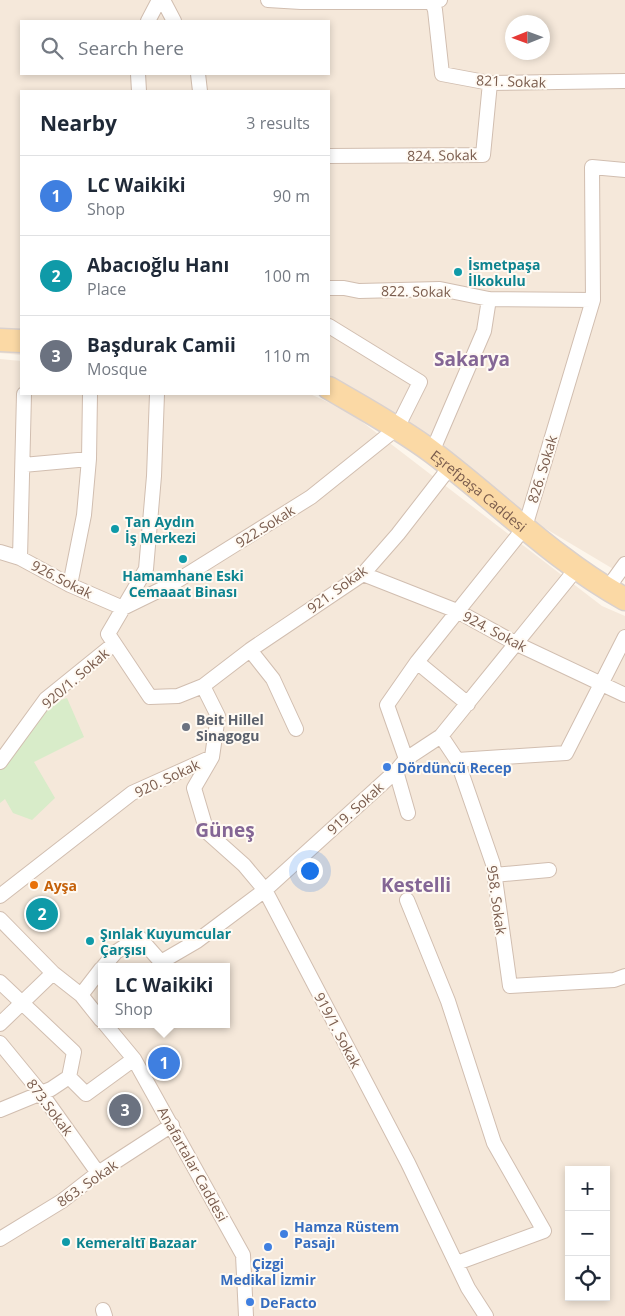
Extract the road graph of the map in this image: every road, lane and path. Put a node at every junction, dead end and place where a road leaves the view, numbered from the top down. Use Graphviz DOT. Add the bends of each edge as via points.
graph roads {
  1 [pos="159,0"];
  2 [pos="163,0"];
  3 [pos="268,0"];
  4 [pos="437,1"];
  5 [pos="149,20"];
  6 [pos="173,20"];
  7 [pos="138,75"];
  8 [pos="198,75"];
  9 [pos="625,81"];
  10 [pos="490,83"];
  11 [pos="139,90"];
  12 [pos="200,90"];
  13 [pos="330,156"];
  14 [pos="625,170"];
  15 [pos="330,288"];
  16 [pos="489,299"];
  17 [pos="593,300"];
  18 [pos="330,327"];
  19 [pos="0,340"];
  20 [pos="20,341"];
  21 [pos="330,389"];
  22 [pos="24,395"];
  23 [pos="90,395"];
  24 [pos="157,395"];
  25 [pos="397,428"];
  26 [pos="432,452"];
  27 [pos="88,459"];
  28 [pos="23,465"];
  29 [pos="450,467"];
  30 [pos="525,527"];
  31 [pos="0,552"];
  32 [pos="20,558"];
  33 [pos="625,564"];
  34 [pos="577,568"];
  35 [pos="363,574"];
  36 [pos="70,585"];
  37 [pos="616,594"];
  38 [pos="123,608"];
  39 [pos="457,611"];
  40 [pos="625,637"];
  41 [pos="114,644"];
  42 [pos="517,644"];
  43 [pos="250,650"];
  44 [pos="417,662"];
  45 [pos="602,684"];
  46 [pos="203,686"];
  47 [pos="625,696"];
  48 [pos="468,704"];
  49 [pos="296,729"];
  50 [pos="442,736"];
  51 [pos="212,757"];
  52 [pos="406,759"];
  53 [pos="457,760"];
  54 [pos="0,762"];
  55 [pos="396,771"];
  56 [pos="408,813"];
  57 [pos="549,870"];
  58 [pos="494,875"];
  59 [pos="264,890"];
  60 [pos="0,896"];
  61 [pos="407,900"];
  62 [pos="0,919"];
  63 [pos="106,963"];
  64 [pos="53,973"];
  65 [pos="98,973"];
  66 [pos="625,976"];
  67 [pos="0,982"];
  68 [pos="80,995"];
  69 [pos="22,1003"];
  70 [pos="98,1015"];
  71 [pos="0,1024"];
  72 [pos="108,1028"];
  73 [pos="0,1043"];
  74 [pos="134,1059"];
  75 [pos="69,1077"];
  76 [pos="41,1093"];
  77 [pos="0,1110"];
  78 [pos="172,1125"];
  79 [pos="98,1173"];
  80 [pos="0,1239"];
  81 [pos="456,1263"];
  82 [pos="246,1316"];
  83 [pos="486,1316"];
  1 -- 5 [label="street"];
  2 -- 6 [label="street"];
  3 -- 4 [label="street"];
  4 -- 10 [label="street, 821. Sokak" via="435,10 442,74"];
  7 -- 11 [label="street"];
  8 -- 12 [label="street"];
  9 -- 10 [label="street, 821. Sokak"];
  10 -- 13 [label="street, 824. Sokak" via="483,155"];
  14 -- 17 [label="street, 826. Sokak" via="592,167"];
  15 -- 16 [label="street, 822. Sokak" via="359,291 440,289"];
  16 -- 17 [label="street, 822. Sokak"];
  16 -- 26 [label="street" via="484,331"];
  17 -- 30 [label="street, 826. Sokak"];
  18 -- 25 [label="street" via="420,382"];
  19 -- 20 [label="main road"];
  21 -- 25 [label="main road, Eşrefpaşa Caddesi"];
  22 -- 28 [label="street"];
  23 -- 27 [label="street"];
  24 -- 38 [label="street" via="146,569"];
  25 -- 26 [label="main road, Eşrefpaşa Caddesi"];
  25 -- 38 [label="street, 922.Sokak" via="311,497 172,584"];
  26 -- 29 [label="main road, Eşrefpaşa Caddesi"];
  27 -- 28 [label="street"];
  27 -- 36 [label="street" via="84,515"];
  28 -- 32 [label="street"];
  29 -- 30 [label="main road, Eşrefpaşa Caddesi"];
  29 -- 35 [label="street, 921. Sokak"];
  30 -- 34 [label="main road, Eşrefpaşa Caddesi"];
  30 -- 39 [label="street, 826. Sokak"];
  31 -- 32 [label="street, 926.Sokak"];
  32 -- 36 [label="street, 926.Sokak"];
  33 -- 37 [label="street"];
  34 -- 37 [label="main road, Eşrefpaşa Caddesi"];
  34 -- 42 [label="street, 919. Sokak"];
  35 -- 39 [label="street, 924. Sokak"];
  35 -- 43 [label="street, 921. Sokak"];
  36 -- 38 [label="street, 926.Sokak"];
  38 -- 41 [label="street" via="108,634"];
  39 -- 42 [label="street, 924. Sokak"];
  39 -- 44 [label="street, 826. Sokak"];
  40 -- 45 [label="street"];
  41 -- 46 [label="street" via="150,697 178,696"];
  41 -- 54 [label="street, 920/1. Sokak" via="46,699"];
  42 -- 45 [label="street, 924. Sokak"];
  42 -- 48 [label="street, 919. Sokak"];
  43 -- 46 [label="street, 921. Sokak"];
  43 -- 49 [label="street" via="273,680"];
  44 -- 48 [label="street"];
  44 -- 52 [label="street, 826. Sokak" via="387,705"];
  45 -- 47 [label="street, 924. Sokak"];
  45 -- 53 [label="street" via="566,753"];
  46 -- 51 [label="street, 920. Sokak" via="218,716"];
  48 -- 50 [label="street, 919. Sokak"];
  50 -- 52 [label="street, 919. Sokak"];
  50 -- 53 [label="street, 958. Sokak"];
  51 -- 59 [label="street, 919/1. Sokak" via="194,788 207,832 244,865"];
  51 -- 60 [label="street, 920. Sokak" via="132,793"];
  52 -- 55 [label="street, 919. Sokak"];
  53 -- 58 [label="street, 958. Sokak"];
  55 -- 56 [label="street"];
  55 -- 59 [label="street, 919. Sokak"];
  57 -- 58 [label="street"];
  58 -- 66 [label="street, 958. Sokak" via="510,986 614,980"];
  59 -- 63 [label="street, 919. Sokak" via="197,941 161,962 139,937 116,952"];
  59 -- 81 [label="street, 919/1. Sokak" via="408,1163"];
  61 -- 81 [label="street" via="448,1001 494,1143 544,1230"];
  62 -- 64 [label="street"];
  64 -- 68 [label="street"];
  64 -- 69 [label="street"];
  65 -- 68 [label="street, 919. Sokak"];
  67 -- 69 [label="street"];
  68 -- 70 [label="street"];
  69 -- 71 [label="street"];
  69 -- 75 [label="street" via="74,1052"];
  72 -- 74 [label="street, Anafartalar Caddesi"];
  73 -- 76 [label="street, 873.Sokak"];
  74 -- 75 [label="street" via="86,1094"];
  74 -- 78 [label="street, Anafartalar Caddesi"];
  75 -- 76 [label="street"];
  76 -- 77 [label="street"];
  76 -- 79 [label="street, 873.Sokak"];
  78 -- 79 [label="street, 863. Sokak"];
  78 -- 82 [label="street, Anafartalar Caddesi" via="243,1255"];
  79 -- 80 [label="street, 863. Sokak" via="62,1201"];
  81 -- 83 [label="street, 919/1. Sokak"];
}
